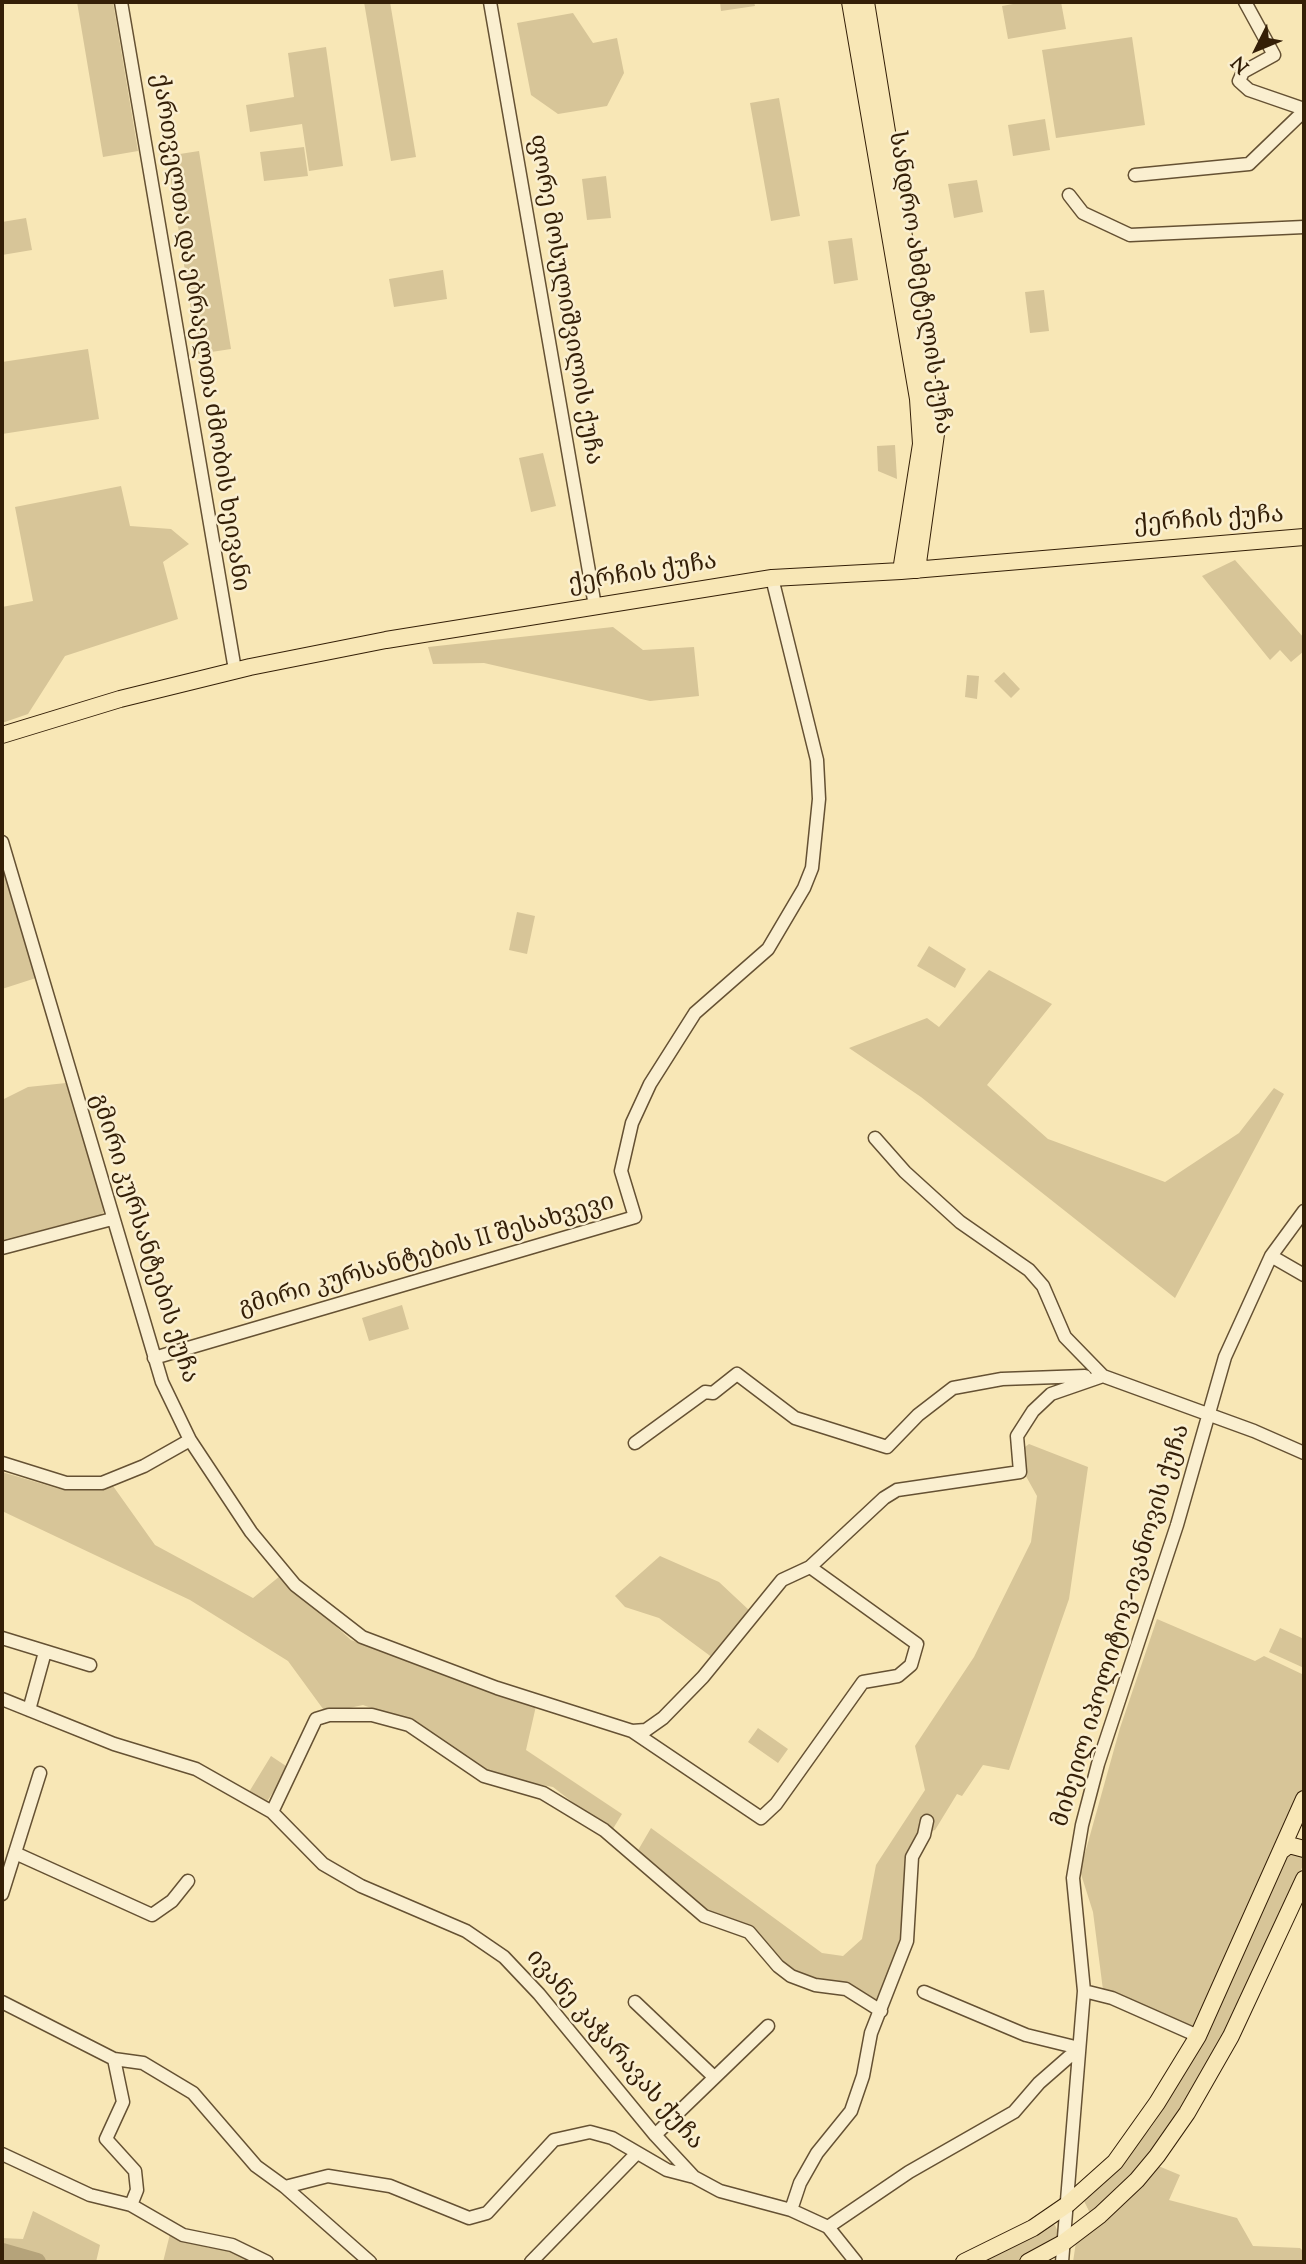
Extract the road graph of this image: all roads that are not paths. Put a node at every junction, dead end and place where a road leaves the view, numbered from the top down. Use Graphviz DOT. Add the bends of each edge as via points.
graph roads {
  1 [pos="121,2"];
  2 [pos="490,2"];
  3 [pos="850,2"];
  4 [pos="866,2"];
  5 [pos="1245,2"];
  6 [pos="867,57"];
  7 [pos="1304,110"];
  8 [pos="1135,175"];
  9 [pos="1069,195"];
  10 [pos="1304,227"];
  11 [pos="1304,537"];
  12 [pos="909,571"];
  13 [pos="772,578"];
  14 [pos="594,606"];
  15 [pos="235,670"];
  16 [pos="2,735"];
  17 [pos="2,842"];
  18 [pos="875,1138"];
  19 [pos="1304,1211"];
  20 [pos="112,1219"];
  21 [pos="2,1248"];
  22 [pos="1270,1256"];
  23 [pos="1304,1275"];
  24 [pos="154,1358"];
  25 [pos="1103,1376"];
  26 [pos="1208,1416"];
  27 [pos="190,1440"];
  28 [pos="635,1443"];
  29 [pos="1304,1453"];
  30 [pos="2,1463"];
  31 [pos="810,1567"];
  32 [pos="2,1638"];
  33 [pos="45,1652"];
  34 [pos="90,1665"];
  35 [pos="2,1699"];
  36 [pos="29,1710"];
  37 [pos="632,1731"];
  38 [pos="40,1773"];
  39 [pos="1304,1799"];
  40 [pos="272,1812"];
  41 [pos="927,1821"];
  42 [pos="1293,1823"];
  43 [pos="1304,1840"];
  44 [pos="1304,1849"];
  45 [pos="1281,1850"];
  46 [pos="15,1853"];
  47 [pos="1304,1879"];
  48 [pos="188,1881"];
  49 [pos="2,1894"];
  50 [pos="1083,1991"];
  51 [pos="924,1992"];
  52 [pos="2,2002"];
  53 [pos="635,2002"];
  54 [pos="881,2011"];
  55 [pos="768,2026"];
  56 [pos="1198,2036"];
  57 [pos="1079,2048"];
  58 [pos="114,2059"];
  59 [pos="713,2076"];
  60 [pos="655,2135"];
  61 [pos="637,2153"];
  62 [pos="2,2154"];
  63 [pos="694,2177"];
  64 [pos="285,2187"];
  65 [pos="1071,2198"];
  66 [pos="131,2205"];
  67 [pos="791,2210"];
  68 [pos="1092,2221"];
  69 [pos="828,2227"];
  70 [pos="1063,2243"];
  71 [pos="267,2262"];
  72 [pos="370,2262"];
  73 [pos="531,2262"];
  74 [pos="856,2262"];
  75 [pos="964,2262"];
  76 [pos="1028,2262"];
  77 [pos="1062,2262"];
  1 -- 15 [label="street, ქართველთა და ებრაელთა ძმობის ხეივანი"];
  2 -- 14 [label="street, ფორე მოსულიშვილის ქუჩა"];
  3 -- 6 [label="main road, სანდრო ახმეტელის ქუჩა"];
  4 -- 6 [label="main road, სანდრო ახმეტელის ქუჩა"];
  5 -- 7 [label="street" via="1274,55 1242,72 1239,82"];
  6 -- 12 [label="main road, სანდრო ახმეტელის ქუჩა" via="924,398"];
  7 -- 8 [label="street" via="1249,164"];
  9 -- 10 [label="street" via="1083,213 1130,235"];
  11 -- 12 [label="main road, ქერჩის ქუჩა"];
  12 -- 13 [label="main road, ქერჩის ქუჩა"];
  13 -- 14 [label="main road, ქერჩის ქუჩა"];
  13 -- 24 [label="street, გმირი კურსანტების II შესახვევი" via="817,760 819,799 812,868 768,949 695,1013 650,1084 632,1123 621,1171 635,1217"];
  14 -- 15 [label="main road, ქერჩის ქუჩა"];
  15 -- 16 [label="main road, ქერჩის ქუჩა"];
  17 -- 20 [label="street, გმირი კურსანტების ქუჩა"];
  18 -- 25 [label="street" via="960,1222 1029,1270 1043,1286 1065,1337"];
  19 -- 22 [label="street, მიხეილ იპოლიტოვ-ივანოვის ქუჩა"];
  20 -- 21 [label="street"];
  20 -- 24 [label="street, გმირი კურსანტების ქუჩა"];
  22 -- 23 [label="street"];
  22 -- 26 [label="street, მიხეილ იპოლიტოვ-ივანოვის ქუჩა" via="1225,1357"];
  24 -- 27 [label="street, გმირი კურსანტების ქუჩა"];
  25 -- 26 [label="street"];
  25 -- 28 [label="street" via="1002,1379 953,1388 887,1447 795,1418 737,1374"];
  25 -- 31 [label="street" via="1051,1394 1033,1411 1017,1436 1020,1472 897,1490"];
  26 -- 29 [label="street"];
  26 -- 50 [label="street, მიხეილ იპოლიტოვ-ივანოვის ქუჩა" via="1082,1825 1073,1878"];
  27 -- 30 [label="street" via="102,1483 66,1483"];
  27 -- 37 [label="street, გმირი კურსანტების ქუჩა" via="251,1532 295,1585 351,1630 497,1688"];
  31 -- 37 [label="street" via="782,1580 703,1677 663,1718 646,1730"];
  31 -- 37 [label="street, გმირი კურსანტების ქუჩა" via="916,1644 911,1665 898,1676 863,1682 776,1804 761,1818"];
  32 -- 33 [label="street"];
  33 -- 34 [label="street"];
  33 -- 36 [label="street"];
  35 -- 36 [label="street, ივანე კაჭარავას ქუჩა"];
  36 -- 40 [label="street, ივანე კაჭარავას ქუჩა" via="114,1744 184,1763"];
  38 -- 46 [label="street"];
  39 -- 42 [label="main road"];
  40 -- 54 [label="street" via="316,1719 372,1715 409,1726 484,1776 543,1793 604,1830 704,1916 749,1932 791,1976 846,1989"];
  40 -- 60 [label="street, ივანე კაჭარავას ქუჩა" via="323,1864 361,1886 466,1931 504,1957"];
  41 -- 54 [label="street" via="912,1857 907,1941"];
  42 -- 43 [label="main road"];
  42 -- 45 [label="main road"];
  44 -- 45 [label="main road" via="1289,1845"];
  45 -- 56 [label="main road"];
  46 -- 48 [label="street" via="152,1915 172,1901"];
  46 -- 49 [label="street"];
  47 -- 68 [label="main road" via="1231,2036 1187,2113 1137,2180"];
  50 -- 56 [label="street" via="1112,1998"];
  50 -- 57 [label="street, მიხეილ იპოლიტოვ-ივანოვის ქუჩა"];
  51 -- 57 [label="street" via="1026,2035"];
  52 -- 58 [label="street"];
  53 -- 59 [label="street"];
  54 -- 67 [label="street" via="850,2111 817,2153"];
  55 -- 59 [label="street"];
  56 -- 65 [label="main road" via="1115,2162"];
  57 -- 65 [label="street, მიხეილ იპოლიტოვ-ივანოვის ქუჩა"];
  57 -- 69 [label="street" via="1014,2112 909,2172"];
  58 -- 64 [label="street" via="143,2063 193,2093 256,2166"];
  58 -- 66 [label="street" via="123,2102 106,2139 135,2171 137,2190"];
  59 -- 60 [label="street"];
  60 -- 63 [label="street, ივანე კაჭარავას ქუჩა"];
  61 -- 63 [label="street" via="667,2170"];
  61 -- 64 [label="street" via="590,2132 554,2140 487,2213 469,2218 390,2186 328,2176"];
  61 -- 73 [label="street"];
  62 -- 66 [label="street" via="90,2195"];
  63 -- 67 [label="street, ივანე კაჭარავას ქუჩა" via="720,2191"];
  64 -- 72 [label="street"];
  65 -- 68 [label="main road"];
  65 -- 70 [label="street, მიხეილ იპოლიტოვ-ივანოვის ქუჩა"];
  65 -- 75 [label="main road" via="1023,2234"];
  66 -- 71 [label="street" via="183,2235 232,2245"];
  67 -- 69 [label="street, ივანე კაჭარავას ქუჩა"];
  68 -- 70 [label="main road"];
  69 -- 74 [label="street, ივანე კაჭარავას ქუჩა"];
  70 -- 76 [label="main road"];
  70 -- 77 [label="street, მიხეილ იპოლიტოვ-ივანოვის ქუჩა"];
}
